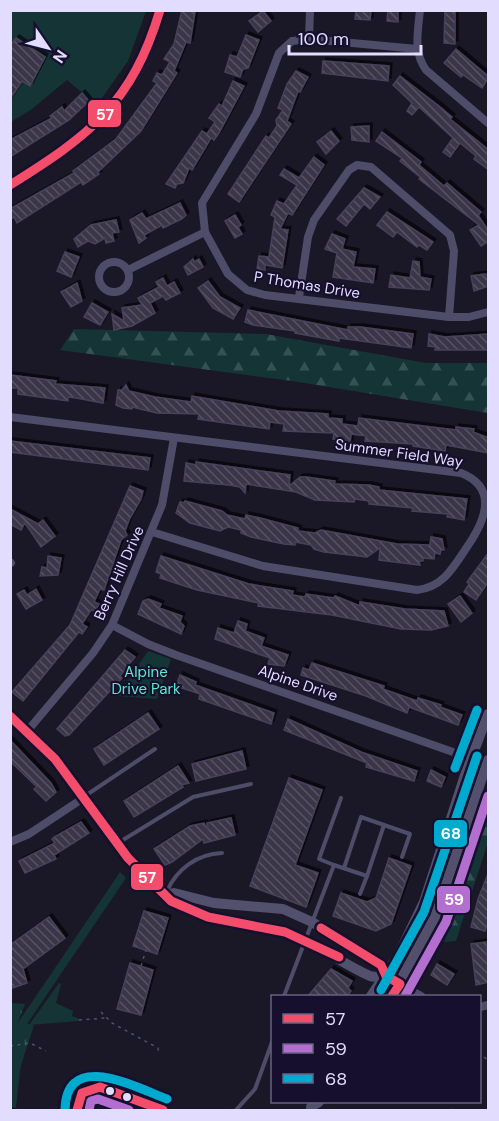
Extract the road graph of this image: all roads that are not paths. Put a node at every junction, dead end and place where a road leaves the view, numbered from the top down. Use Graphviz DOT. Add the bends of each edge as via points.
graph roads {
  1 [pos="160,10"];
  2 [pos="310,10"];
  3 [pos="420,10"];
  4 [pos="309,39"];
  5 [pos="417,48"];
  6 [pos="488,120"];
  7 [pos="10,185"];
  8 [pos="206,232"];
  9 [pos="128,270"];
  10 [pos="299,297"];
  11 [pos="489,312"];
  12 [pos="449,317"];
  13 [pos="10,417"];
  14 [pos="174,438"];
  15 [pos="152,532"];
  16 [pos="112,625"];
  17 [pos="489,714"];
  18 [pos="10,716"];
  19 [pos="29,729"];
  20 [pos="155,749"];
  21 [pos="489,760"];
  22 [pos="466,772"];
  23 [pos="251,784"];
  24 [pos="85,797"];
  25 [pos="341,798"];
  26 [pos="384,825"];
  27 [pos="10,842"];
  28 [pos="118,844"];
  29 [pos="222,853"];
  30 [pos="402,857"];
  31 [pos="334,865"];
  32 [pos="344,868"];
  33 [pos="367,876"];
  34 [pos="360,894"];
  35 [pos="166,895"];
  36 [pos="231,903"];
  37 [pos="227,920"];
  38 [pos="312,922"];
  39 [pos="306,940"];
  40 [pos="386,976"];
  41 [pos="400,984"];
  42 [pos="284,995"];
  43 [pos="372,995"];
  44 [pos="393,995"];
  45 [pos="419,995"];
  46 [pos="271,1047"];
  47 [pos="77,1110"];
  48 [pos="163,1110"];
  49 [pos="236,1110"];
  1 -- 7 [label="street" via="142,63 108,114 68,150"];
  2 -- 4 [label="street"];
  3 -- 5 [label="street"];
  4 -- 5 [label="street, P Thomas Drive"];
  4 -- 8 [label="street, P Thomas Drive" via="292,41 275,60 256,114 203,198"];
  5 -- 6 [label="street" via="426,70"];
  8 -- 9 [label="street"];
  8 -- 10 [label="street, P Thomas Drive" via="228,274 239,285 265,295"];
  10 -- 12 [label="street, P Thomas Drive"];
  10 -- 12 [label="street" via="310,228 348,170 361,165 371,167 450,235 454,251"];
  11 -- 12 [label="street, P Thomas Drive"];
  13 -- 14 [label="street, Summer Field Way"];
  14 -- 15 [label="street, Berry Hill Drive" via="162,504"];
  14 -- 15 [label="street, Summer Field Way" via="461,473 480,485 487,497 488,512 449,574 436,585 417,590 263,566"];
  15 -- 16 [label="street, Berry Hill Drive"];
  16 -- 19 [label="street, Berry Hill Drive"];
  16 -- 22 [label="street, Alpine Drive" via="167,651 453,752 460,757"];
  17 -- 22 [label="street"];
  18 -- 19 [label="street"];
  19 -- 24 [label="street"];
  20 -- 24 [label="lane"];
  21 -- 41 [label="street" via="435,917"];
  22 -- 40 [label="street" via="424,902"];
  23 -- 28 [label="lane" via="193,797"];
  24 -- 27 [label="street"];
  24 -- 28 [label="street"];
  25 -- 31 [label="lane" via="319,859"];
  26 -- 30 [label="lane" via="410,834"];
  26 -- 32 [label="lane" via="361,817"];
  26 -- 33 [label="lane"];
  28 -- 35 [label="street" via="142,874"];
  29 -- 35 [label="lane" via="184,867 173,878"];
  31 -- 32 [label="lane"];
  31 -- 38 [label="lane"];
  32 -- 33 [label="lane"];
  33 -- 34 [label="lane"];
  35 -- 36 [label="street"];
  35 -- 37 [label="street" via="188,909"];
  36 -- 37 [label="lane"];
  36 -- 38 [label="street" via="284,909"];
  37 -- 39 [label="street" via="279,929"];
  38 -- 39 [label="lane"];
  38 -- 40 [label="street" via="381,965"];
  39 -- 40 [label="street" via="372,977"];
  39 -- 42 [label="lane"];
  40 -- 41 [label="street"];
  40 -- 43 [label="street"];
  41 -- 44 [label="street"];
  41 -- 45 [label="street"];
  46 -- 49 [label="lane" via="255,1089"];
  47 -- 48 [label="lane" via="82,1092 90,1087 100,1087"];
}
